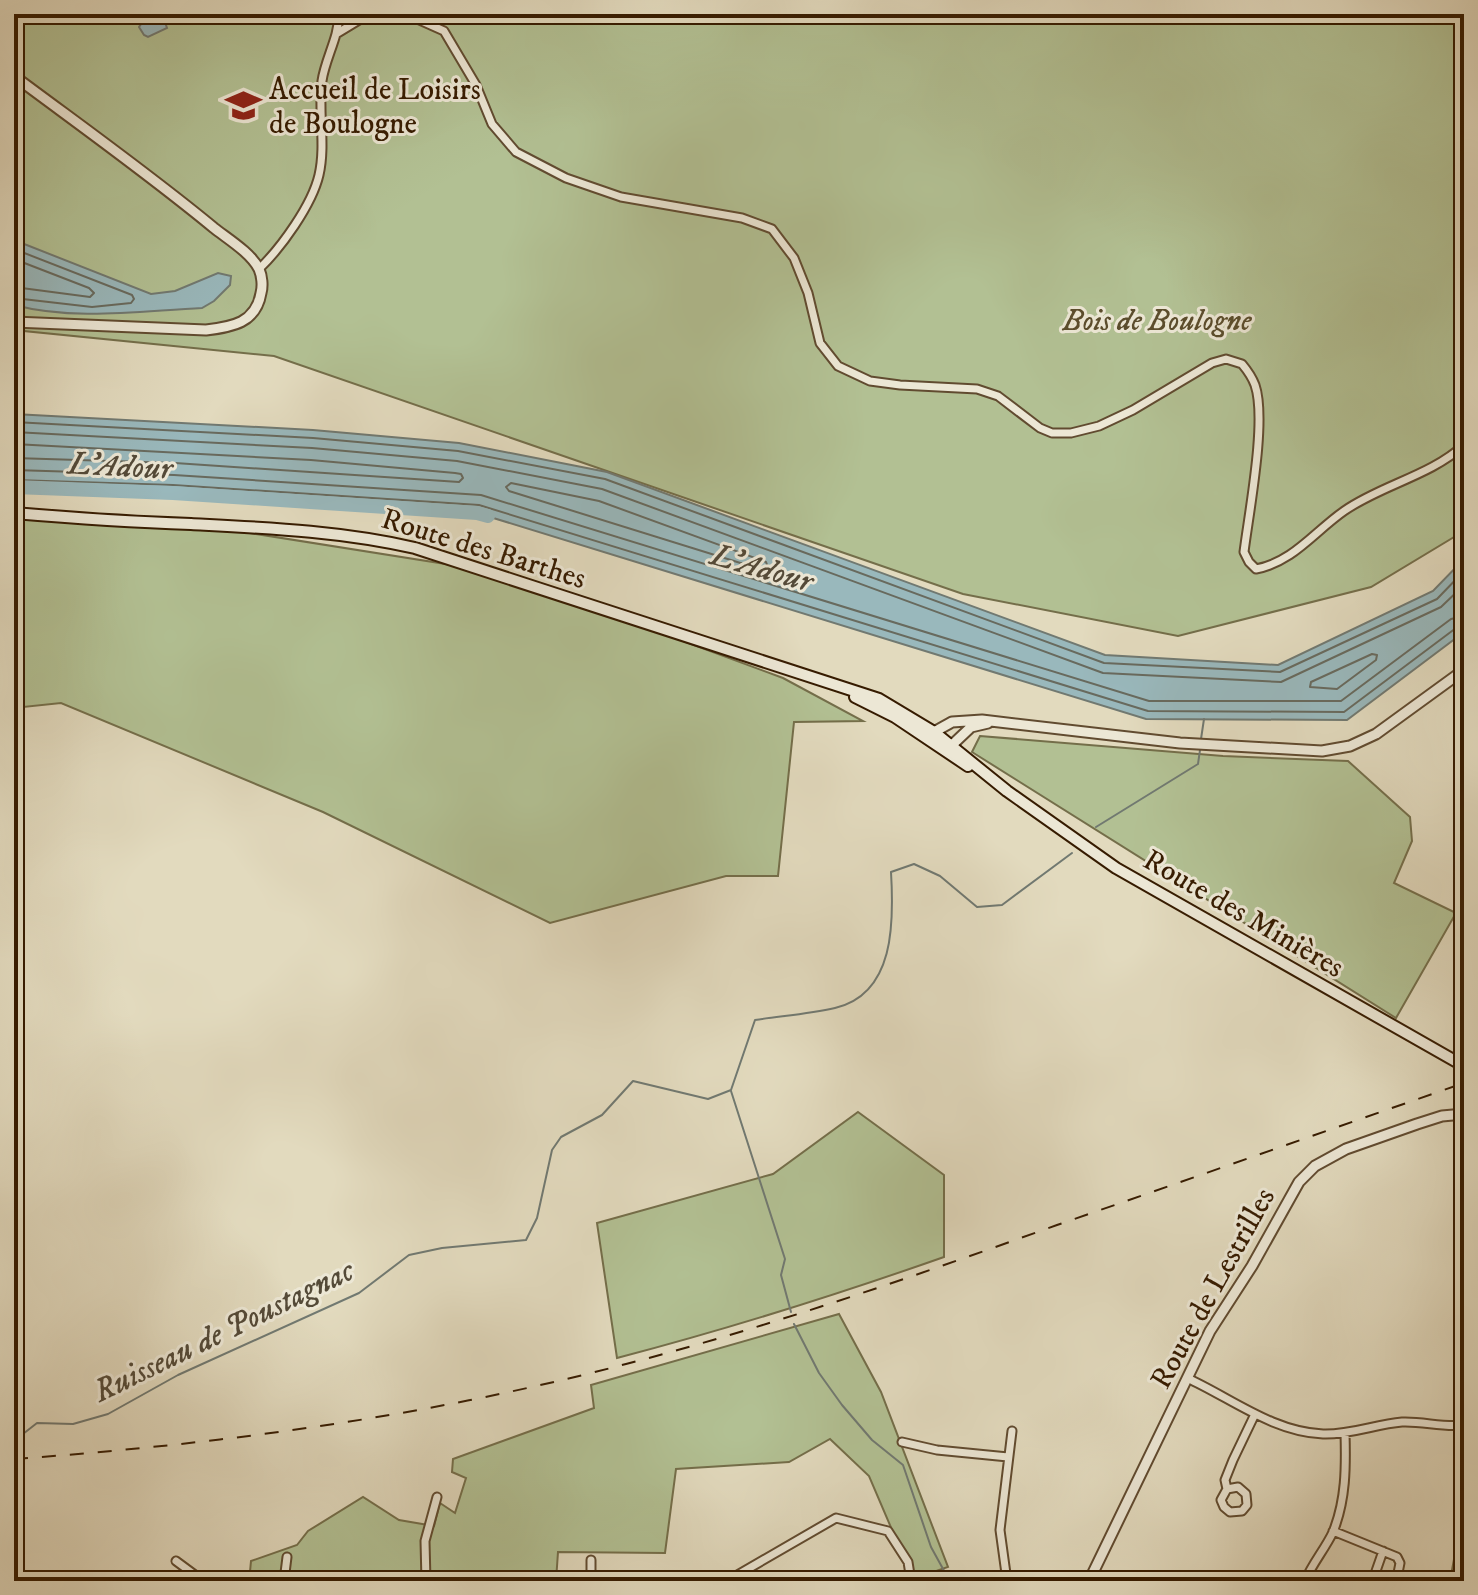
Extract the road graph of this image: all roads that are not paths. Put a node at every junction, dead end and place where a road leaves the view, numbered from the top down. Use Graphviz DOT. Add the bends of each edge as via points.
graph roads {
  1 [pos="340,14"];
  2 [pos="369,14"];
  3 [pos="406,14"];
  4 [pos="359,16"];
  5 [pos="336,34"];
  6 [pos="14,76"];
  7 [pos="259,269"];
  8 [pos="14,322"];
  9 [pos="1464,445"];
  10 [pos="14,513"];
  11 [pos="1464,670"];
  12 [pos="833,684"];
  13 [pos="991,722"];
  14 [pos="933,736"];
  15 [pos="952,745"];
  16 [pos="1007,791"];
  17 [pos="1464,1066"];
  18 [pos="1464,1114"];
  19 [pos="1187,1378"];
  20 [pos="1255,1414"];
  21 [pos="1464,1425"];
  22 [pos="1012,1431"];
  23 [pos="1345,1433"];
  24 [pos="902,1442"];
  25 [pos="1008,1457"];
  26 [pos="1227,1489"];
  27 [pos="437,1497"];
  28 [pos="1333,1531"];
  29 [pos="1383,1551"];
  30 [pos="287,1557"];
  31 [pos="591,1560"];
  32 [pos="176,1561"];
  33 [pos="203,1581"];
  34 [pos="284,1581"];
  35 [pos="426,1581"];
  36 [pos="591,1581"];
  37 [pos="727,1581"];
  38 [pos="911,1581"];
  39 [pos="1007,1581"];
  40 [pos="1089,1581"];
  41 [pos="1305,1581"];
  42 [pos="1382,1581"];
  43 [pos="1391,1581"];
  1 -- 5 [label="street"];
  2 -- 4 [label="street"];
  3 -- 9 [label="street" via="444,31 492,124 516,152 566,178 621,197 742,218 772,229 794,258 820,343 838,366 870,381 977,389 998,396 1040,428 1071,433 1133,410 1212,363 1226,359 1242,364 1256,387 1258,411 1244,552 1256,569 1292,554 1344,511"];
  4 -- 5 [label="street"];
  5 -- 7 [label="street" via="322,80 318,179 274,255"];
  6 -- 7 [label="street" via="182,201"];
  7 -- 8 [label="street" via="260,303 249,319 232,327"];
  10 -- 12 [label="main road, Route des Barthes" via="302,529 383,540"];
  11 -- 13 [label="street" via="1386,728 1350,746 1322,751 1180,743"];
  12 -- 14 [label="main road, Route des Barthes"];
  12 -- 14 [label="main road, Route des Barthes" via="879,699"];
  13 -- 14 [label="street" via="952,722"];
  13 -- 15 [label="street" via="971,727"];
  14 -- 15 [label="main road, Route des Minières"];
  14 -- 16 [label="main road, Route des Minières"];
  15 -- 16 [label="main road, Route des Minières"];
  16 -- 17 [label="main road, Route des Minières" via="1116,868"];
  18 -- 19 [label="street, Route de Lestrilles" via="1442,1116 1346,1149 1306,1174"];
  19 -- 20 [label="street"];
  19 -- 40 [label="street, Route de Lestrilles"];
  20 -- 23 [label="street" via="1306,1432"];
  20 -- 26 [label="street" via="1225,1480"];
  21 -- 23 [label="street" via="1392,1423"];
  22 -- 25 [label="street"];
  23 -- 28 [label="street" via="1344,1489"];
  24 -- 25 [label="street"];
  25 -- 39 [label="street" via="1000,1530"];
  27 -- 35 [label="street" via="425,1541"];
  28 -- 29 [label="street"];
  28 -- 41 [label="street"];
  29 -- 42 [label="street" via="1376,1571"];
  29 -- 43 [label="street" via="1400,1563 1397,1578"];
  30 -- 34 [label="street"];
  31 -- 36 [label="street"];
  32 -- 33 [label="street"];
  37 -- 38 [label="street" via="836,1518 888,1531 908,1562"];
}
